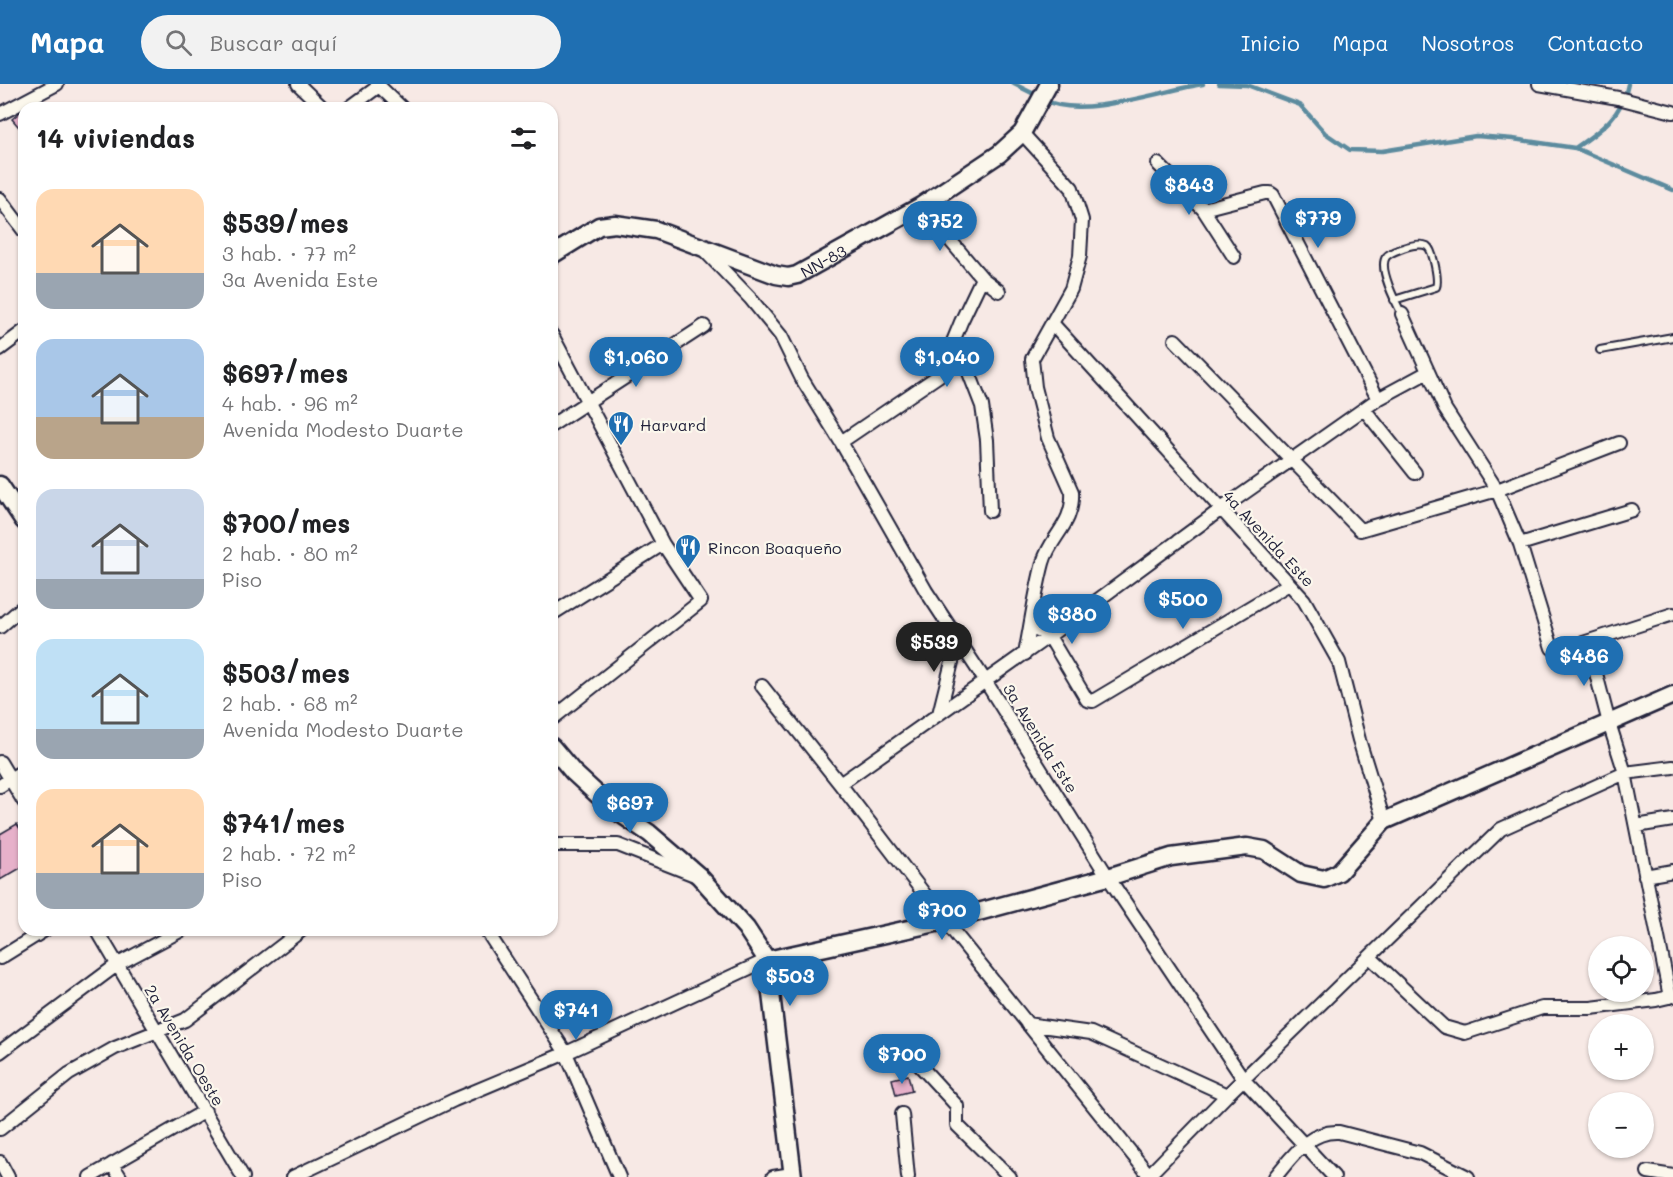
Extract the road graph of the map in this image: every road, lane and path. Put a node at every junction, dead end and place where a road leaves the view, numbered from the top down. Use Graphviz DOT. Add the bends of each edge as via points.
graph roads {
  1 [pos="57,84"];
  2 [pos="298,84"];
  3 [pos="1539,84"];
  4 [pos="378,85"];
  5 [pos="1048,85"];
  6 [pos="23,102"];
  7 [pos="317,102"];
  8 [pos="357,102"];
  9 [pos="396,102"];
  10 [pos="18,105"];
  11 [pos="1673,112"];
  12 [pos="0,114"];
  13 [pos="1022,133"];
  14 [pos="1158,164"];
  15 [pos="0,199"];
  16 [pos="921,206"];
  17 [pos="1203,210"];
  18 [pos="18,223"];
  19 [pos="700,245"];
  20 [pos="558,251"];
  21 [pos="1234,257"];
  22 [pos="982,278"];
  23 [pos="999,291"];
  24 [pos="1394,300"];
  25 [pos="1402,314"];
  26 [pos="1052,323"];
  27 [pos="705,326"];
  28 [pos="18,336"];
  29 [pos="1673,337"];
  30 [pos="1175,340"];
  31 [pos="558,346"];
  32 [pos="0,349"];
  33 [pos="1600,350"];
  34 [pos="952,359"];
  35 [pos="1428,372"];
  36 [pos="1378,399"];
  37 [pos="588,402"];
  38 [pos="1364,409"];
  39 [pos="558,421"];
  40 [pos="841,442"];
  41 [pos="1619,443"];
  42 [pos="1291,461"];
  43 [pos="1415,473"];
  44 [pos="0,485"];
  45 [pos="1497,490"];
  46 [pos="1220,510"];
  47 [pos="1632,510"];
  48 [pos="990,511"];
  49 [pos="18,512"];
  50 [pos="663,544"];
  51 [pos="1520,544"];
  52 [pos="1289,584"];
  53 [pos="558,610"];
  54 [pos="18,611"];
  55 [pos="1673,614"];
  56 [pos="0,627"];
  57 [pos="1030,627"];
  58 [pos="1049,636"];
  59 [pos="957,638"];
  60 [pos="1588,643"];
  61 [pos="1025,654"];
  62 [pos="986,682"];
  63 [pos="762,686"];
  64 [pos="1673,695"];
  65 [pos="558,714"];
  66 [pos="939,714"];
  67 [pos="1609,723"];
  68 [pos="558,754"];
  69 [pos="0,762"];
  70 [pos="1673,767"];
  71 [pos="1625,773"];
  72 [pos="18,774"];
  73 [pos="5,782"];
  74 [pos="840,784"];
  75 [pos="18,796"];
  76 [pos="1673,820"];
  77 [pos="1384,821"];
  78 [pos="1636,826"];
  79 [pos="558,846"];
  80 [pos="1673,871"];
  81 [pos="699,876"];
  82 [pos="1645,876"];
  83 [pos="1108,877"];
  84 [pos="945,921"];
  85 [pos="35,936"];
  86 [pos="101,936"];
  87 [pos="171,936"];
  88 [pos="292,936"];
  89 [pos="490,936"];
  90 [pos="0,958"];
  91 [pos="1371,958"];
  92 [pos="766,960"];
  93 [pos="118,964"];
  94 [pos="1672,996"];
  95 [pos="1027,1024"];
  96 [pos="156,1032"];
  97 [pos="0,1052"];
  98 [pos="566,1053"];
  99 [pos="912,1057"];
  100 [pos="1244,1080"];
  101 [pos="1227,1095"];
  102 [pos="206,1111"];
  103 [pos="902,1114"];
  104 [pos="0,1129"];
  105 [pos="1303,1145"];
  106 [pos="0,1162"];
  107 [pos="112,1164"];
  108 [pos="1648,1172"];
  109 [pos="792,1175"];
  110 [pos="1148,1176"];
  111 [pos="1673,1176"];
  112 [pos="8,1177"];
  113 [pos="90,1177"];
  114 [pos="120,1177"];
  115 [pos="243,1177"];
  116 [pos="293,1177"];
  117 [pos="619,1177"];
  118 [pos="773,1177"];
  119 [pos="908,1177"];
  120 [pos="1010,1177"];
  121 [pos="1275,1177"];
  122 [pos="1334,1177"];
  123 [pos="1468,1177"];
  1 -- 6 [label="street"];
  2 -- 7 [label="street"];
  3 -- 11 [label="street"];
  4 -- 8 [label="street"];
  4 -- 9 [label="street"];
  5 -- 13 [label="main road, NN-83 / NN-83"];
  10 -- 12 [label="street"];
  13 -- 16 [label="main road, NN-83 / NN-83" via="999,154"];
  13 -- 26 [label="street" via="1072,188 1082,220 1080,256 1071,289"];
  14 -- 17 [label="street"];
  15 -- 18 [label="street"];
  16 -- 19 [label="main road, NN-83 / NN-83" via="788,277"];
  16 -- 22 [label="street"];
  17 -- 21 [label="street"];
  17 -- 36 [label="street" via="1265,193 1273,195"];
  19 -- 20 [label="main road, NN-83 / NN-83" via="656,230 607,224"];
  19 -- 40 [label="street, 3a Avenida Este" via="781,336"];
  22 -- 23 [label="street"];
  22 -- 34 [label="street" via="960,322 952,344"];
  24 -- 24 [label="lane" via="1383,266 1385,258 1408,247 1427,246 1438,279 1436,286"];
  24 -- 25 [label="lane"];
  25 -- 35 [label="street"];
  26 -- 46 [label="street, 4a Avenida Este"];
  26 -- 57 [label="street" via="1032,359 1035,387 1048,438 1073,501 1071,513 1043,560"];
  27 -- 37 [label="street"];
  28 -- 32 [label="street"];
  29 -- 33 [label="lane"];
  30 -- 42 [label="street"];
  31 -- 37 [label="street"];
  34 -- 40 [label="street" via="944,372"];
  34 -- 48 [label="street" via="968,370 982,406"];
  35 -- 36 [label="street"];
  35 -- 45 [label="street" via="1445,409"];
  36 -- 38 [label="street"];
  37 -- 39 [label="street"];
  37 -- 50 [label="street"];
  38 -- 42 [label="street"];
  38 -- 43 [label="street"];
  40 -- 59 [label="street, 3a Avenida Este"];
  41 -- 45 [label="street"];
  42 -- 45 [label="street" via="1360,530"];
  42 -- 46 [label="street"];
  44 -- 49 [label="main road"];
  45 -- 51 [label="street"];
  46 -- 52 [label="street, 4a Avenida Este"];
  46 -- 58 [label="street"];
  47 -- 51 [label="street"];
  50 -- 53 [label="street"];
  50 -- 65 [label="street" via="701,601"];
  51 -- 60 [label="street" via="1552,648 1558,651"];
  52 -- 58 [label="street" via="1093,701 1087,700"];
  52 -- 77 [label="street, 4a Avenida Este" via="1304,600 1339,662"];
  54 -- 56 [label="street"];
  55 -- 60 [label="street"];
  57 -- 58 [label="street"];
  57 -- 61 [label="street"];
  58 -- 61 [label="street"];
  59 -- 62 [label="street, 3a Avenida Este"];
  59 -- 66 [label="street"];
  60 -- 67 [label="street"];
  61 -- 62 [label="street"];
  62 -- 66 [label="street"];
  62 -- 83 [label="street, 3a Avenida Este"];
  63 -- 74 [label="street"];
  64 -- 67 [label="main road"];
  66 -- 74 [label="street"];
  67 -- 71 [label="street"];
  67 -- 77 [label="main road"];
  68 -- 81 [label="main road" via="612,807"];
  69 -- 73 [label="street"];
  70 -- 71 [label="street"];
  71 -- 78 [label="street"];
  71 -- 91 [label="street" via="1502,829"];
  72 -- 73 [label="street"];
  73 -- 75 [label="street"];
  74 -- 84 [label="street"];
  76 -- 78 [label="street"];
  77 -- 83 [label="main road" via="1340,872 1324,879 1301,874 1264,850 1247,847 1171,857"];
  78 -- 82 [label="street"];
  79 -- 81 [label="street" via="618,845"];
  80 -- 82 [label="street"];
  81 -- 92 [label="main road" via="746,928"];
  82 -- 94 [label="street"];
  83 -- 84 [label="main road"];
  83 -- 100 [label="street, 3a Avenida Este"];
  84 -- 92 [label="main road"];
  84 -- 95 [label="street"];
  85 -- 90 [label="street"];
  86 -- 93 [label="street, 2a Avenida Oeste"];
  87 -- 93 [label="street"];
  88 -- 96 [label="street" via="185,1020"];
  89 -- 98 [label="street"];
  91 -- 94 [label="street" via="1444,1027 1465,1033 1542,1008 1591,1008"];
  91 -- 100 [label="street"];
  92 -- 98 [label="street"];
  92 -- 109 [label="main road"];
  93 -- 96 [label="street, 2a Avenida Oeste"];
  93 -- 97 [label="street"];
  95 -- 101 [label="street" via="1091,1034"];
  95 -- 110 [label="street"];
  96 -- 102 [label="street, 2a Avenida Oeste"];
  96 -- 104 [label="street" via="115,1048 69,1074"];
  98 -- 116 [label="street" via="444,1104"];
  98 -- 117 [label="street"];
  99 -- 120 [label="street" via="957,1106 957,1125"];
  100 -- 101 [label="street"];
  100 -- 105 [label="street, 3a Avenida Este"];
  101 -- 110 [label="street"];
  102 -- 107 [label="street"];
  102 -- 115 [label="street, 2a Avenida Oeste"];
  103 -- 119 [label="street"];
  105 -- 121 [label="street"];
  105 -- 122 [label="street, 3a Avenida Este"];
  105 -- 123 [label="street" via="1328,1131 1339,1132 1420,1153"];
  106 -- 112 [label="street"];
  107 -- 113 [label="street"];
  107 -- 114 [label="street"];
  108 -- 111 [label="street"];
  109 -- 118 [label="street"];
}
